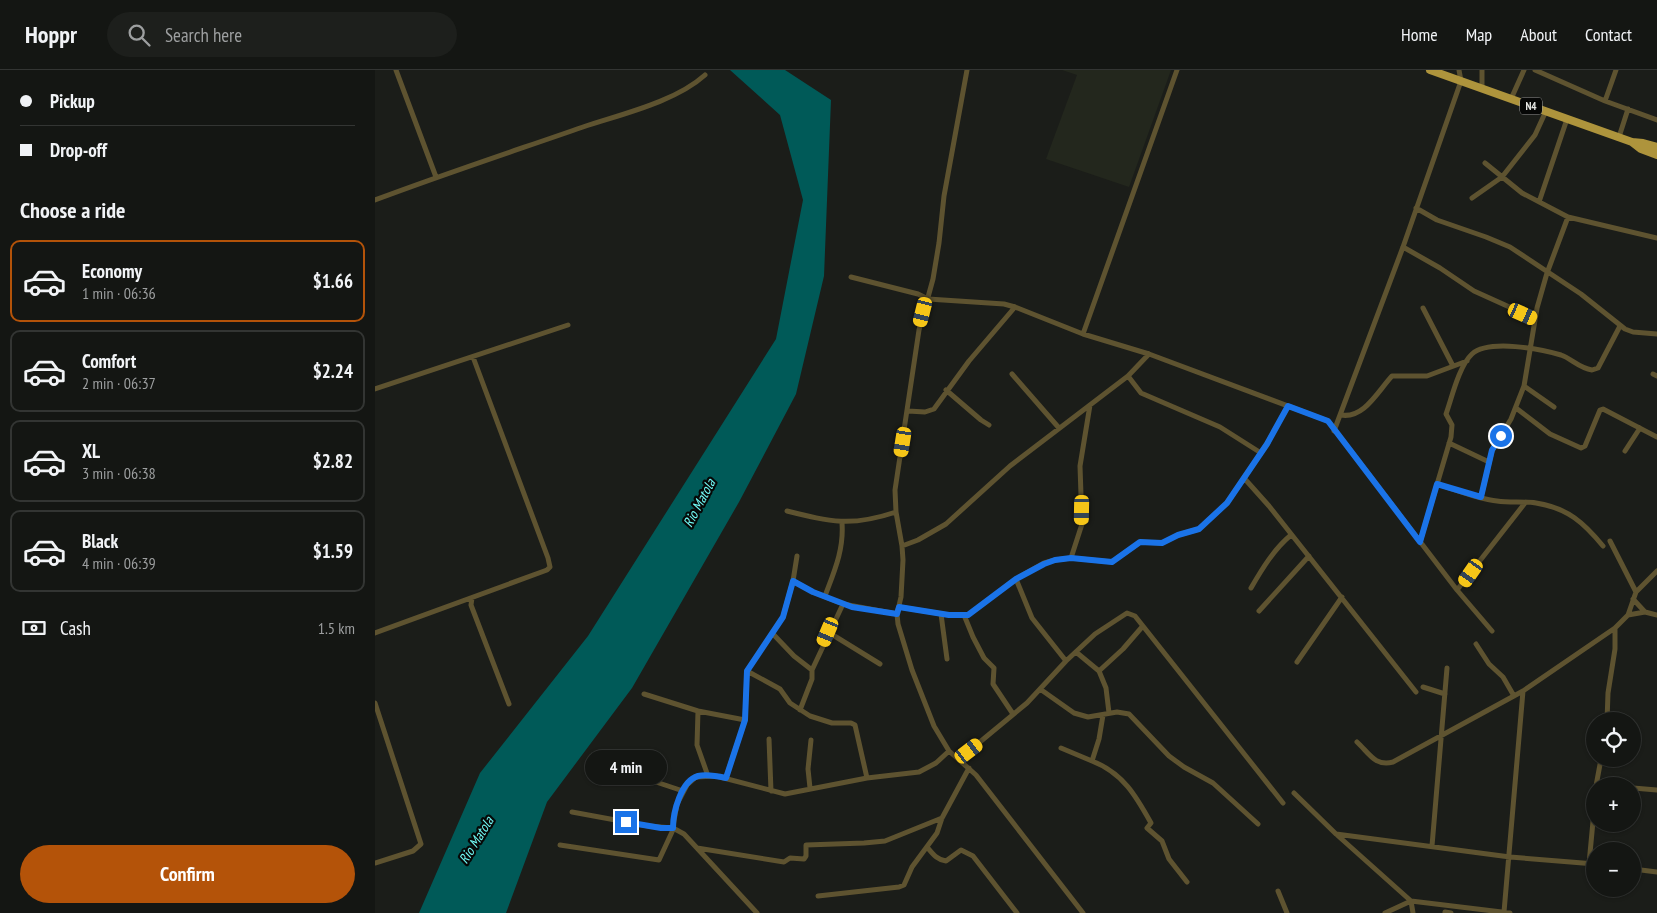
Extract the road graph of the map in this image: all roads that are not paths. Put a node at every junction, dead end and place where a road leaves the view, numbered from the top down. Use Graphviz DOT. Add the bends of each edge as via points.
graph roads {
  1 [pos="396,70"];
  2 [pos="967,70"];
  3 [pos="1177,70"];
  4 [pos="1430,70"];
  5 [pos="1459,70"];
  6 [pos="1482,70"];
  7 [pos="1524,70"];
  8 [pos="1535,70"];
  9 [pos="1616,70"];
  10 [pos="705,75"];
  11 [pos="1461,81"];
  12 [pos="1482,89"];
  13 [pos="1511,99"];
  14 [pos="1605,101"];
  15 [pos="1628,109"];
  16 [pos="1546,111"];
  17 [pos="1567,119"];
  18 [pos="1657,120"];
  19 [pos="1619,137"];
  20 [pos="1632,142"];
  21 [pos="1657,148"];
  22 [pos="1657,155"];
  23 [pos="1485,163"];
  24 [pos="436,177"];
  25 [pos="1502,178"];
  26 [pos="1472,198"];
  27 [pos="375,200"];
  28 [pos="1539,202"];
  29 [pos="1416,208"];
  30 [pos="1568,217"];
  31 [pos="1657,238"];
  32 [pos="1403,247"];
  33 [pos="1547,273"];
  34 [pos="851,277"];
  35 [pos="927,299"];
  36 [pos="1015,307"];
  37 [pos="1423,308"];
  38 [pos="1534,318"];
  39 [pos="568,325"];
  40 [pos="1620,326"];
  41 [pos="1083,334"];
  42 [pos="1657,334"];
  43 [pos="1530,349"];
  44 [pos="1149,354"];
  45 [pos="473,357"];
  46 [pos="1467,361"];
  47 [pos="1453,366"];
  48 [pos="1012,374"];
  49 [pos="1128,376"];
  50 [pos="1524,386"];
  51 [pos="375,389"];
  52 [pos="947,390"];
  53 [pos="1090,405"];
  54 [pos="1288,406"];
  55 [pos="1554,407"];
  56 [pos="1516,408"];
  57 [pos="908,411"];
  58 [pos="1341,414"];
  59 [pos="989,425"];
  60 [pos="1059,428"];
  61 [pos="1640,428"];
  62 [pos="1335,431"];
  63 [pos="1657,436"];
  64 [pos="1449,443"];
  65 [pos="1625,452"];
  66 [pos="1261,453"];
  67 [pos="1489,462"];
  68 [pos="1244,478"];
  69 [pos="1437,484"];
  70 [pos="1481,497"];
  71 [pos="1525,503"];
  72 [pos="787,511"];
  73 [pos="896,512"];
  74 [pos="842,522"];
  75 [pos="1291,535"];
  76 [pos="1610,540"];
  77 [pos="1420,542"];
  78 [pos="902,546"];
  79 [pos="1603,546"];
  80 [pos="797,556"];
  81 [pos="1309,556"];
  82 [pos="1071,558"];
  83 [pos="1657,571"];
  84 [pos="1016,579"];
  85 [pos="793,581"];
  86 [pos="1251,588"];
  87 [pos="1457,590"];
  88 [pos="1636,592"];
  89 [pos="825,596"];
  90 [pos="1342,597"];
  91 [pos="472,598"];
  92 [pos="1633,599"];
  93 [pos="843,604"];
  94 [pos="899,607"];
  95 [pos="1259,611"];
  96 [pos="1645,612"];
  97 [pos="897,614"];
  98 [pos="941,614"];
  99 [pos="964,615"];
  100 [pos="1628,615"];
  101 [pos="1657,615"];
  102 [pos="1142,627"];
  103 [pos="1615,628"];
  104 [pos="1492,631"];
  105 [pos="375,632"];
  106 [pos="828,632"];
  107 [pos="773,634"];
  108 [pos="1476,644"];
  109 [pos="1076,652"];
  110 [pos="947,659"];
  111 [pos="1066,661"];
  112 [pos="1297,662"];
  113 [pos="880,664"];
  114 [pos="1447,668"];
  115 [pos="812,670"];
  116 [pos="747,671"];
  117 [pos="1099,671"];
  118 [pos="1423,687"];
  119 [pos="1039,689"];
  120 [pos="1523,691"];
  121 [pos="1416,692"];
  122 [pos="644,694"];
  123 [pos="1445,694"];
  124 [pos="1514,696"];
  125 [pos="375,703"];
  126 [pos="509,704"];
  127 [pos="801,710"];
  128 [pos="699,711"];
  129 [pos="1607,712"];
  130 [pos="1109,713"];
  131 [pos="1013,714"];
  132 [pos="1103,714"];
  133 [pos="745,720"];
  134 [pos="1442,735"];
  135 [pos="769,739"];
  136 [pos="811,740"];
  137 [pos="1357,742"];
  138 [pos="1061,748"];
  139 [pos="949,751"];
  140 [pos="962,761"];
  141 [pos="1092,761"];
  142 [pos="628,767"];
  143 [pos="969,768"];
  144 [pos="708,776"];
  145 [pos="726,778"];
  146 [pos="867,778"];
  147 [pos="810,788"];
  148 [pos="1641,789"];
  149 [pos="1657,790"];
  150 [pos="683,791"];
  151 [pos="771,792"];
  152 [pos="1294,794"];
  153 [pos="1283,803"];
  154 [pos="572,812"];
  155 [pos="943,818"];
  156 [pos="1258,824"];
  157 [pos="673,828"];
  158 [pos="1336,834"];
  159 [pos="560,845"];
  160 [pos="1432,846"];
  161 [pos="927,847"];
  162 [pos="697,848"];
  163 [pos="1510,857"];
  164 [pos="375,863"];
  165 [pos="1586,863"];
  166 [pos="1641,870"];
  167 [pos="1657,872"];
  168 [pos="1187,882"];
  169 [pos="1278,891"];
  170 [pos="818,896"];
  171 [pos="1411,901"];
  172 [pos="1504,912"];
  173 [pos="757,913"];
  174 [pos="1017,913"];
  175 [pos="1083,913"];
  176 [pos="1287,913"];
  177 [pos="1385,913"];
  178 [pos="1413,913"];
  179 [pos="1510,913"];
  1 -- 24 [label="street"];
  2 -- 35 [label="street"];
  3 -- 41 [label="street"];
  4 -- 11 [label="highway, N4"];
  5 -- 11 [label="street"];
  6 -- 12 [label="street"];
  7 -- 13 [label="street"];
  8 -- 14 [label="street"];
  9 -- 14 [label="street"];
  10 -- 24 [label="street" via="695,84 660,101"];
  11 -- 12 [label="highway, N4"];
  11 -- 29 [label="street"];
  12 -- 13 [label="highway, N4"];
  13 -- 16 [label="highway, N4"];
  14 -- 15 [label="street"];
  15 -- 18 [label="street"];
  15 -- 19 [label="street"];
  16 -- 17 [label="highway, N4"];
  16 -- 25 [label="street" via="1535,135"];
  17 -- 19 [label="highway, N4"];
  17 -- 28 [label="street"];
  19 -- 20 [label="highway, N4"];
  20 -- 21 [label="highway, N4"];
  20 -- 22 [label="highway, N4"];
  23 -- 25 [label="street"];
  24 -- 27 [label="street"];
  25 -- 26 [label="street"];
  25 -- 28 [label="street"];
  28 -- 30 [label="street"];
  29 -- 32 [label="street"];
  29 -- 33 [label="street" via="1437,220 1510,247"];
  30 -- 31 [label="street"];
  30 -- 33 [label="street"];
  32 -- 38 [label="street" via="1474,291"];
  32 -- 58 [label="street"];
  33 -- 38 [label="street"];
  33 -- 40 [label="street" via="1592,302"];
  34 -- 35 [label="street"];
  35 -- 36 [label="street"];
  35 -- 57 [label="street" via="919,330"];
  36 -- 41 [label="street"];
  36 -- 52 [label="street"];
  37 -- 47 [label="street"];
  38 -- 43 [label="street"];
  39 -- 45 [label="street"];
  40 -- 42 [label="street" via="1633,332"];
  40 -- 43 [label="street" via="1598,368 1592,370 1560,355"];
  41 -- 44 [label="street"];
  43 -- 46 [label="street" via="1486,347"];
  43 -- 50 [label="street"];
  44 -- 49 [label="street"];
  44 -- 54 [label="street"];
  45 -- 51 [label="street"];
  45 -- 91 [label="street" via="550,567"];
  46 -- 47 [label="street"];
  46 -- 64 [label="street" via="1446,414 1452,425"];
  47 -- 58 [label="street" via="1427,376 1392,376 1354,415"];
  48 -- 60 [label="street"];
  49 -- 53 [label="street"];
  49 -- 66 [label="street" via="1141,393 1220,426"];
  50 -- 55 [label="street"];
  50 -- 56 [label="street"];
  52 -- 57 [label="street" via="934,410"];
  52 -- 59 [label="street"];
  53 -- 60 [label="street"];
  53 -- 82 [label="street" via="1080,466 1082,524"];
  54 -- 62 [label="street" via="1328,421"];
  54 -- 66 [label="street"];
  56 -- 61 [label="street" via="1549,434 1581,448 1585,446 1601,409"];
  56 -- 67 [label="street" via="1492,450"];
  57 -- 73 [label="street" via="895,490"];
  58 -- 62 [label="street"];
  60 -- 78 [label="street" via="1010,466 946,524"];
  61 -- 63 [label="street"];
  61 -- 65 [label="street"];
  62 -- 77 [label="street"];
  64 -- 67 [label="street"];
  64 -- 69 [label="street"];
  66 -- 68 [label="street"];
  67 -- 70 [label="street"];
  68 -- 75 [label="street"];
  68 -- 82 [label="street" via="1227,503 1199,529 1162,543 1140,542 1112,562"];
  69 -- 70 [label="street"];
  69 -- 77 [label="street"];
  70 -- 71 [label="street"];
  71 -- 79 [label="street" via="1548,506 1573,516"];
  71 -- 87 [label="street"];
  72 -- 74 [label="street"];
  73 -- 74 [label="street" via="857,522"];
  73 -- 78 [label="street"];
  74 -- 89 [label="street" via="840,557"];
  75 -- 81 [label="street"];
  75 -- 86 [label="street"];
  76 -- 88 [label="street"];
  77 -- 87 [label="street"];
  78 -- 94 [label="street"];
  80 -- 85 [label="street"];
  81 -- 90 [label="street"];
  81 -- 95 [label="street"];
  82 -- 84 [label="street" via="1044,564"];
  83 -- 88 [label="street"];
  84 -- 99 [label="street"];
  84 -- 111 [label="street" via="1031,618"];
  85 -- 89 [label="street"];
  85 -- 107 [label="street" via="783,617"];
  87 -- 104 [label="street"];
  88 -- 92 [label="street"];
  89 -- 93 [label="street"];
  90 -- 112 [label="street"];
  90 -- 121 [label="street"];
  91 -- 105 [label="street"];
  91 -- 126 [label="street" via="471,605"];
  92 -- 96 [label="street"];
  92 -- 100 [label="street"];
  93 -- 97 [label="street"];
  93 -- 106 [label="street"];
  94 -- 97 [label="street"];
  94 -- 98 [label="street"];
  96 -- 100 [label="street"];
  96 -- 101 [label="street"];
  97 -- 139 [label="street" via="911,670 934,726"];
  98 -- 99 [label="street"];
  98 -- 110 [label="street"];
  99 -- 131 [label="street" via="984,658 994,668 993,684"];
  100 -- 103 [label="street"];
  102 -- 109 [label="street" via="1135,616 1127,613 1105,626"];
  102 -- 117 [label="street"];
  102 -- 153 [label="street"];
  103 -- 120 [label="street"];
  103 -- 129 [label="street"];
  106 -- 113 [label="street"];
  106 -- 115 [label="street"];
  107 -- 115 [label="street"];
  107 -- 116 [label="street"];
  108 -- 124 [label="street"];
  109 -- 111 [label="street"];
  109 -- 117 [label="street"];
  111 -- 119 [label="street"];
  114 -- 123 [label="street"];
  115 -- 127 [label="street"];
  116 -- 127 [label="street" via="781,689 790,703"];
  116 -- 133 [label="street"];
  117 -- 130 [label="street" via="1106,688"];
  118 -- 123 [label="street"];
  119 -- 131 [label="street"];
  119 -- 132 [label="street" via="1074,713 1088,717"];
  120 -- 124 [label="street"];
  120 -- 163 [label="street"];
  122 -- 128 [label="street"];
  123 -- 134 [label="street"];
  124 -- 134 [label="street"];
  125 -- 164 [label="street" via="421,844 413,851"];
  127 -- 146 [label="street" via="832,723 855,725"];
  128 -- 133 [label="street"];
  128 -- 144 [label="street" via="697,745"];
  130 -- 132 [label="street"];
  130 -- 156 [label="street" via="1129,714 1164,752 1213,783"];
  131 -- 140 [label="street" via="969,751"];
  132 -- 141 [label="street"];
  133 -- 145 [label="street"];
  134 -- 137 [label="street" via="1385,764 1377,761"];
  134 -- 160 [label="street"];
  135 -- 151 [label="street"];
  136 -- 147 [label="street"];
  138 -- 141 [label="street"];
  139 -- 140 [label="street"];
  139 -- 146 [label="street" via="919,772"];
  140 -- 143 [label="street"];
  141 -- 168 [label="street" via="1120,777 1129,788 1151,823 1147,828 1162,840 1169,859"];
  142 -- 150 [label="street" via="653,781"];
  143 -- 155 [label="street"];
  143 -- 175 [label="street"];
  144 -- 145 [label="street"];
  144 -- 150 [label="street" via="696,777"];
  145 -- 151 [label="street"];
  146 -- 147 [label="street"];
  147 -- 151 [label="street" via="785,794"];
  148 -- 149 [label="street"];
  150 -- 157 [label="street" via="673,815"];
  152 -- 158 [label="street"];
  154 -- 157 [label="street"];
  155 -- 161 [label="street"];
  155 -- 162 [label="street" via="885,841 806,845 807,856 804,859 790,858 784,862"];
  157 -- 159 [label="street" via="659,860"];
  157 -- 162 [label="street"];
  158 -- 160 [label="street"];
  158 -- 171 [label="street"];
  160 -- 163 [label="street"];
  161 -- 170 [label="street" via="899,888"];
  161 -- 174 [label="street" via="937,859 946,861 961,850 973,856"];
  162 -- 173 [label="street"];
  163 -- 165 [label="street"];
  163 -- 172 [label="street"];
  166 -- 167 [label="street"];
  169 -- 176 [label="street"];
  171 -- 172 [label="street"];
  171 -- 177 [label="street"];
  171 -- 178 [label="street"];
  172 -- 179 [label="street"];
}
